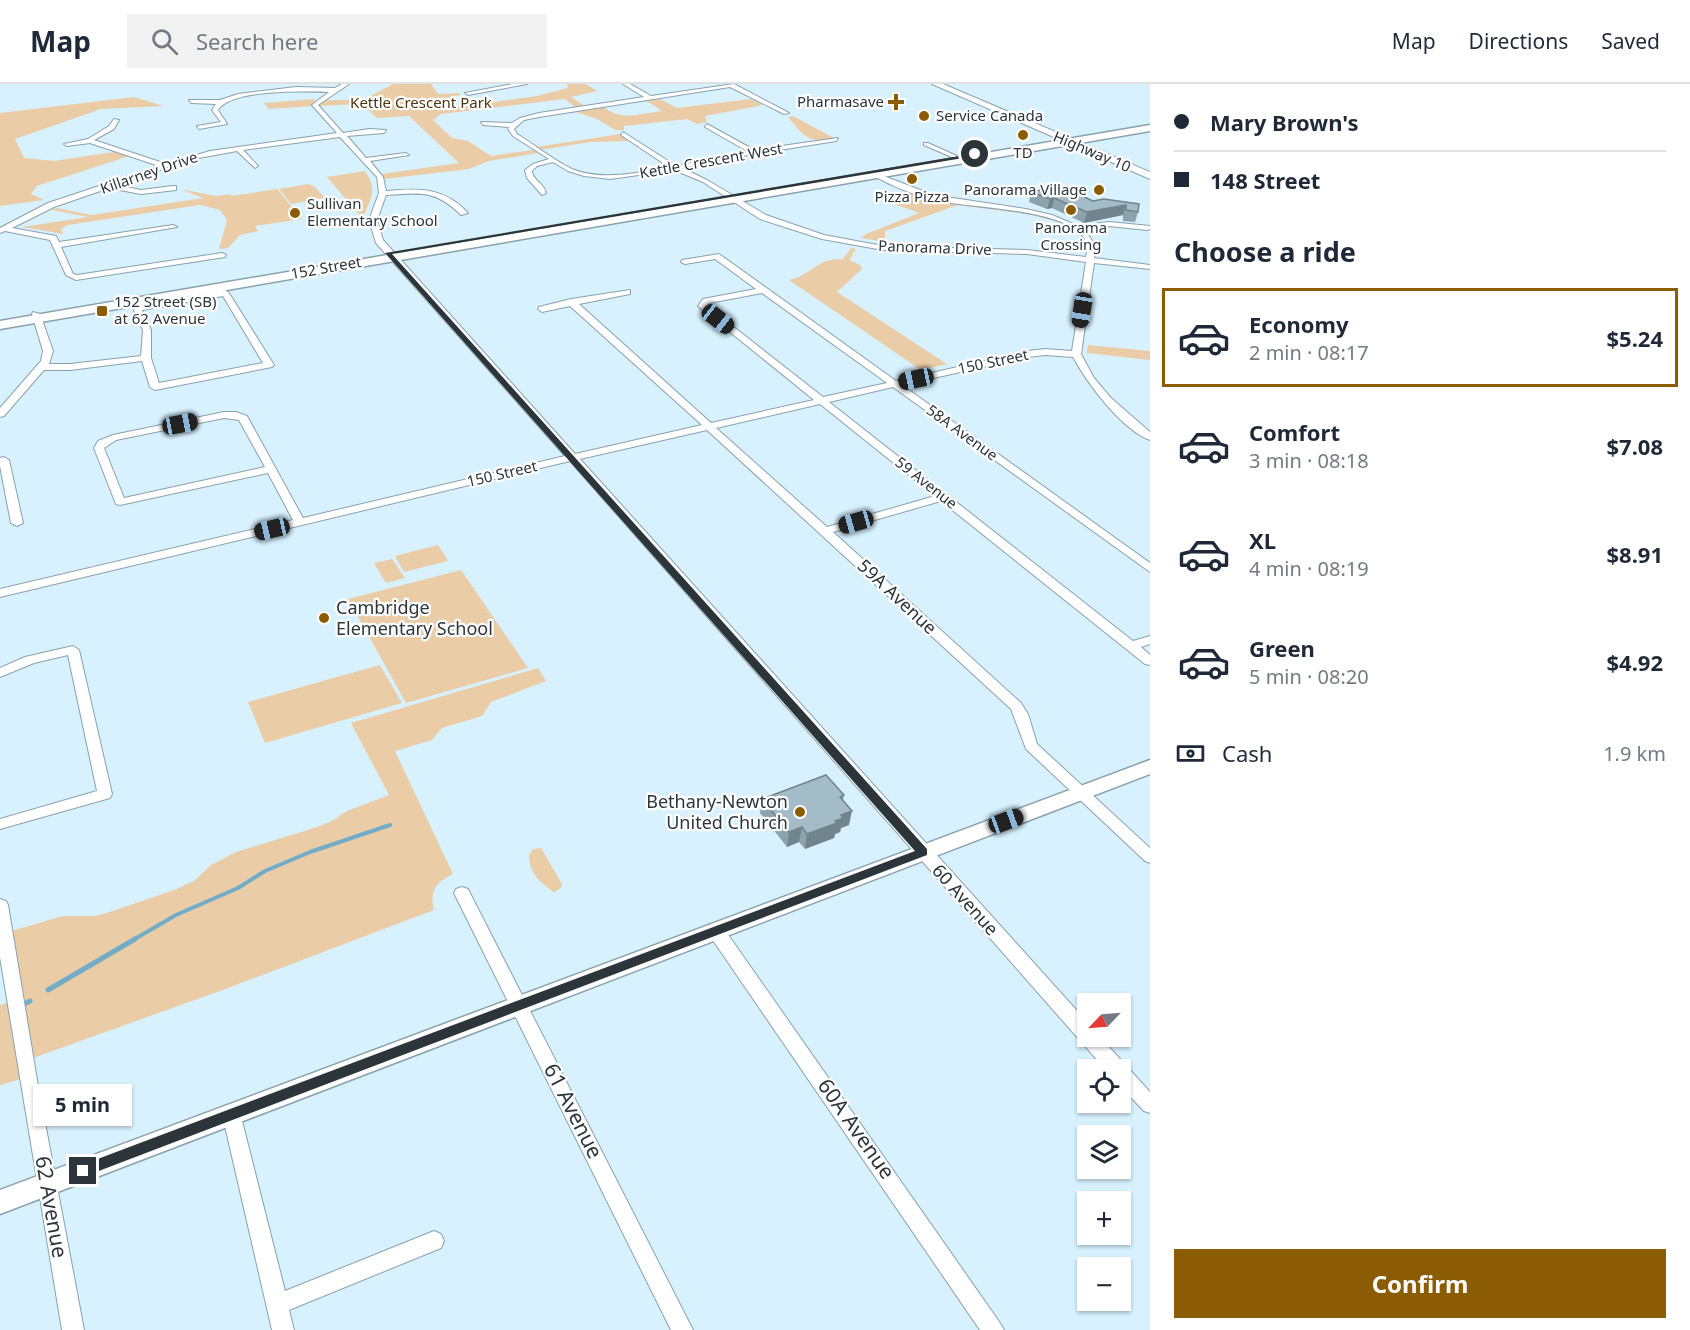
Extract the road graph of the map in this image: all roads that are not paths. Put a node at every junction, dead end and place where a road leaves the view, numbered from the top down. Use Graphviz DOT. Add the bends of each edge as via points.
graph roads {
  1 [pos="346,84"];
  2 [pos="524,84"];
  3 [pos="626,84"];
  4 [pos="936,84"];
  5 [pos="949,84"];
  6 [pos="731,85"];
  7 [pos="336,90"];
  8 [pos="468,93"];
  9 [pos="651,98"];
  10 [pos="191,101"];
  11 [pos="220,102"];
  12 [pos="786,114"];
  13 [pos="116,120"];
  14 [pos="483,123"];
  15 [pos="513,125"];
  16 [pos="707,126"];
  17 [pos="199,127"];
  18 [pos="1150,127"];
  19 [pos="384,131"];
  20 [pos="623,134"];
  21 [pos="340,135"];
  22 [pos="836,139"];
  23 [pos="1073,140"];
  24 [pos="90,141"];
  25 [pos="67,144"];
  26 [pos="926,144"];
  27 [pos="238,149"];
  28 [pos="753,152"];
  29 [pos="406,155"];
  30 [pos="365,160"];
  31 [pos="554,160"];
  32 [pos="951,160"];
  33 [pos="163,165"];
  34 [pos="255,166"];
  35 [pos="675,168"];
  36 [pos="1150,169"];
  37 [pos="880,172"];
  38 [pos="1150,176"];
  39 [pos="111,186"];
  40 [pos="173,188"];
  41 [pos="383,193"];
  42 [pos="542,193"];
  43 [pos="731,197"];
  44 [pos="464,213"];
  45 [pos="173,227"];
  46 [pos="1078,228"];
  47 [pos="1147,228"];
  48 [pos="2,230"];
  49 [pos="57,245"];
  50 [pos="222,255"];
  51 [pos="390,255"];
  52 [pos="1089,258"];
  53 [pos="685,262"];
  54 [pos="1150,267"];
  55 [pos="764,290"];
  56 [pos="627,292"];
  57 [pos="571,302"];
  58 [pos="542,309"];
  59 [pos="37,316"];
  60 [pos="0,320"];
  61 [pos="0,325"];
  62 [pos="1076,354"];
  63 [pos="146,358"];
  64 [pos="43,367"];
  65 [pos="894,384"];
  66 [pos="822,401"];
  67 [pos="0,414"];
  68 [pos="710,427"];
  69 [pos="1150,437"];
  70 [pos="571,458"];
  71 [pos="2,461"];
  72 [pos="271,469"];
  73 [pos="944,497"];
  74 [pos="300,522"];
  75 [pos="16,523"];
  76 [pos="825,531"];
  77 [pos="1150,568"];
  78 [pos="0,593"];
  79 [pos="1150,640"];
  80 [pos="1131,646"];
  81 [pos="1150,661"];
  82 [pos="0,674"];
  83 [pos="1150,767"];
  84 [pos="1081,793"];
  85 [pos="0,825"];
  86 [pos="923,852"];
  87 [pos="1150,857"];
  88 [pos="462,893"];
  89 [pos="0,905"];
  90 [pos="716,931"];
  91 [pos="520,1005"];
  92 [pos="1077,1024"];
  93 [pos="1098,1047"];
  94 [pos="1108,1059"];
  95 [pos="1131,1085"];
  96 [pos="1150,1106"];
  97 [pos="231,1113"];
  98 [pos="47,1184"];
  99 [pos="0,1202"];
  100 [pos="434,1240"];
  101 [pos="276,1305"];
  102 [pos="73,1330"];
  103 [pos="283,1330"];
  104 [pos="682,1330"];
  105 [pos="993,1330"];
  1 -- 7 [label="street"];
  2 -- 8 [label="street"];
  3 -- 9 [label="street"];
  4 -- 23 [label="highway, Highway 10"];
  5 -- 23 [label="highway, Highway 10"];
  6 -- 9 [label="street"];
  6 -- 12 [label="street"];
  7 -- 11 [label="street" via="276,91"];
  7 -- 21 [label="street" via="315,105"];
  9 -- 15 [label="street" via="539,115"];
  10 -- 11 [label="street"];
  11 -- 17 [label="street" via="215,110 225,123"];
  13 -- 24 [label="street" via="111,129"];
  14 -- 15 [label="street"];
  15 -- 31 [label="street" via="513,133"];
  16 -- 28 [label="street"];
  18 -- 23 [label="main road, 152 Street"];
  19 -- 21 [label="street, Killarney Drive"];
  20 -- 35 [label="street"];
  21 -- 27 [label="street, Killarney Drive"];
  21 -- 30 [label="street"];
  22 -- 28 [label="street, Kettle Crescent West"];
  23 -- 32 [label="main road, 152 Street"];
  23 -- 32 [label="main road, 152 Street"];
  23 -- 36 [label="highway, Highway 10"];
  23 -- 38 [label="highway, Highway 10"];
  24 -- 25 [label="street"];
  24 -- 33 [label="street"];
  26 -- 32 [label="street"];
  27 -- 33 [label="street, Killarney Drive"];
  27 -- 34 [label="street"];
  28 -- 35 [label="street, Kettle Crescent West"];
  29 -- 30 [label="street"];
  30 -- 41 [label="street" via="380,177"];
  31 -- 35 [label="street, Kettle Crescent West" via="586,175 617,176"];
  31 -- 42 [label="street" via="528,170 528,177"];
  32 -- 37 [label="main road, 152 Street"];
  33 -- 39 [label="street, Killarney Drive"];
  35 -- 43 [label="street"];
  37 -- 43 [label="main road, 152 Street"];
  37 -- 46 [label="street" via="899,187 923,195 1033,212"];
  39 -- 40 [label="street" via="141,192"];
  39 -- 48 [label="street, Killarney Drive" via="51,205"];
  41 -- 44 [label="street" via="440,192"];
  41 -- 51 [label="street, 60 Avenue" via="373,224"];
  43 -- 51 [label="main road, 152 Street"];
  43 -- 52 [label="street, Panorama Drive" via="780,225 857,244"];
  45 -- 49 [label="street"];
  46 -- 47 [label="street" via="1109,224"];
  46 -- 52 [label="street" via="1091,240"];
  48 -- 49 [label="street" via="53,237"];
  49 -- 50 [label="street" via="70,275 76,279"];
  51 -- 59 [label="main road, 152 Street"];
  51 -- 70 [label="street, 60 Avenue"];
  52 -- 54 [label="street, Panorama Drive"];
  52 -- 62 [label="street"];
  53 -- 55 [label="street, 58A Avenue" via="716,256"];
  55 -- 65 [label="street, 58A Avenue"];
  55 -- 66 [label="street, 59 Avenue" via="706,301 702,306"];
  56 -- 57 [label="street"];
  57 -- 58 [label="street"];
  57 -- 68 [label="street, 59A Avenue"];
  59 -- 60 [label="main road, 152 Street"];
  59 -- 61 [label="main road, 152 Street"];
  59 -- 64 [label="street" via="48,351"];
  62 -- 65 [label="street, 150 Street" via="1028,354"];
  62 -- 69 [label="street" via="1104,397"];
  63 -- 63 [label="street" via="155,387 269,365 225,293 136,308 147,330"];
  63 -- 64 [label="street"];
  64 -- 67 [label="street"];
  65 -- 66 [label="street, 150 Street"];
  65 -- 77 [label="street, 58A Avenue"];
  66 -- 68 [label="street, 150 Street"];
  66 -- 73 [label="street, 59 Avenue"];
  68 -- 70 [label="street, 150 Street"];
  68 -- 76 [label="street, 59A Avenue"];
  70 -- 74 [label="street, 150 Street"];
  70 -- 86 [label="street, 60 Avenue"];
  71 -- 75 [label="street"];
  72 -- 72 [label="street" via="243,418 236,415 113,438 99,448 120,502"];
  72 -- 74 [label="street"];
  73 -- 76 [label="street"];
  73 -- 80 [label="street, 59 Avenue"];
  74 -- 78 [label="street, 150 Street"];
  76 -- 84 [label="street, 59A Avenue" via="1016,706 1031,746"];
  79 -- 80 [label="street"];
  80 -- 81 [label="street, 59 Avenue"];
  82 -- 85 [label="street" via="30,660 74,650 105,794"];
  83 -- 84 [label="main road"];
  84 -- 86 [label="main road"];
  84 -- 87 [label="street, 59A Avenue"];
  86 -- 90 [label="main road"];
  86 -- 92 [label="street, 60 Avenue"];
  88 -- 91 [label="street, 61 Avenue"];
  89 -- 98 [label="street, 62 Avenue"];
  90 -- 91 [label="main road"];
  90 -- 105 [label="street, 60A Avenue"];
  91 -- 97 [label="main road"];
  91 -- 104 [label="street, 61 Avenue"];
  93 -- 94 [label="street, 60 Avenue"];
  95 -- 96 [label="street, 60 Avenue"];
  97 -- 98 [label="main road"];
  97 -- 101 [label="street"];
  98 -- 99 [label="main road"];
  98 -- 102 [label="street, 62 Avenue"];
  100 -- 101 [label="street"];
  101 -- 103 [label="street"];
}
